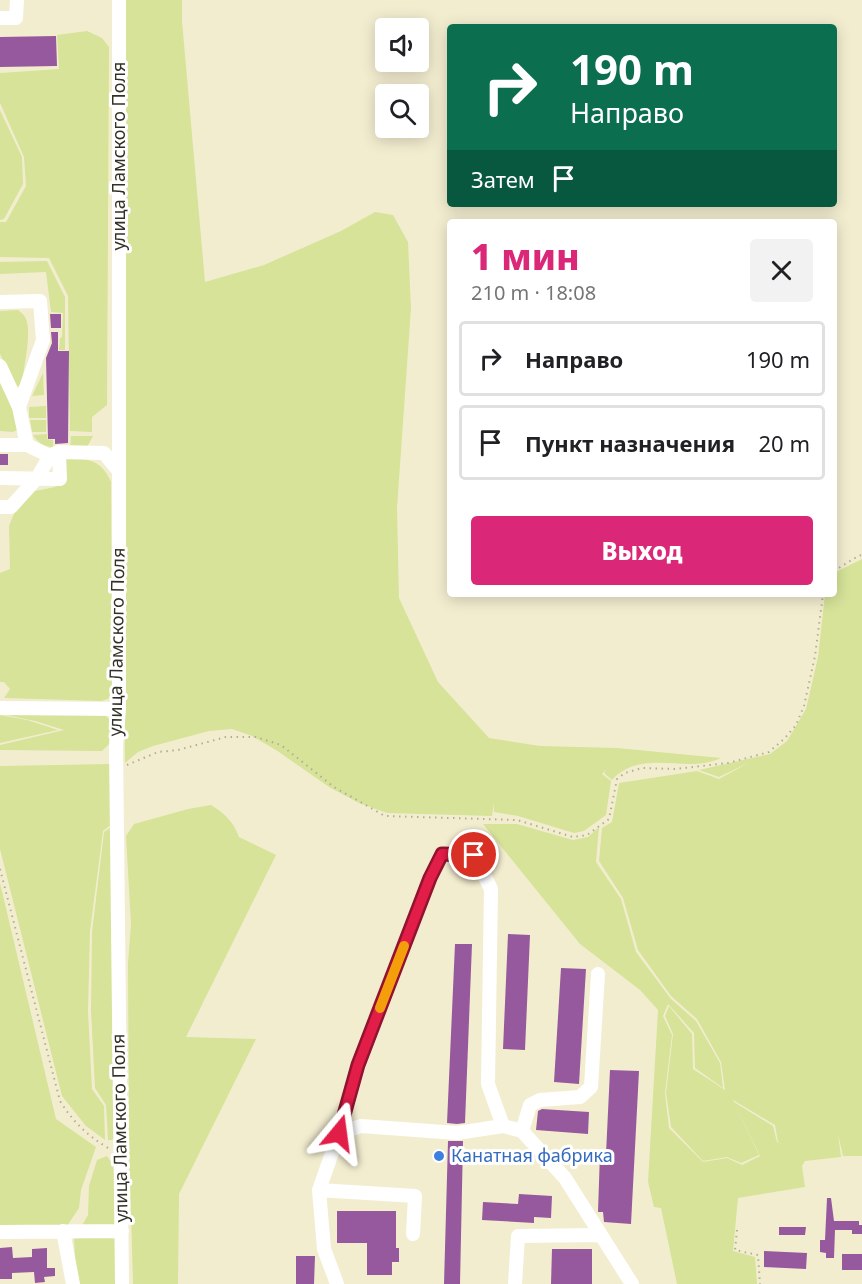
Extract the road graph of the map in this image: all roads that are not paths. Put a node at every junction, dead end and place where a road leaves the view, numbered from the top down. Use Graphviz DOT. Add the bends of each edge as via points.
graph roads {
  1 [pos="17,0"];
  2 [pos="119,0"];
  3 [pos="0,18"];
  4 [pos="0,302"];
  5 [pos="0,366"];
  6 [pos="19,406"];
  7 [pos="0,445"];
  8 [pos="27,445"];
  9 [pos="55,454"];
  10 [pos="118,470"];
  11 [pos="0,478"];
  12 [pos="37,478"];
  13 [pos="0,507"];
  14 [pos="0,708"];
  15 [pos="119,709"];
  16 [pos="598,974"];
  17 [pos="503,1126"];
  18 [pos="522,1131"];
  19 [pos="339,1133"];
  20 [pos="319,1190"];
  21 [pos="63,1231"];
  22 [pos="122,1231"];
  23 [pos="0,1232"];
  24 [pos="413,1234"];
  25 [pos="600,1234"];
  26 [pos="73,1284"];
  27 [pos="122,1284"];
  28 [pos="338,1284"];
  29 [pos="515,1284"];
  30 [pos="632,1284"];
  1 -- 3 [label="street" via="16,18"];
  2 -- 10 [label="street, улица Ламского Поля"];
  4 -- 6 [label="street" via="40,301 42,340"];
  5 -- 6 [label="street"];
  6 -- 8 [label="street"];
  7 -- 8 [label="street"];
  8 -- 9 [label="street"];
  9 -- 10 [label="street" via="104,453"];
  9 -- 12 [label="street"];
  9 -- 12 [label="street" via="60,479"];
  10 -- 15 [label="street, улица Ламского Поля"];
  11 -- 12 [label="street"];
  12 -- 13 [label="street" via="11,507"];
  14 -- 15 [label="street"];
  15 -- 22 [label="street, улица Ламского Поля" via="116,747"];
  16 -- 18 [label="street" via="591,1087 580,1097 540,1100 530,1105"];
  17 -- 18 [label="street"];
  17 -- 19 [label="street" via="457,1133 361,1126"];
  17 -- 19 [label="street" via="488,1084 491,889 474,855 442,854 358,1065"];
  18 -- 25 [label="street" via="565,1178"];
  19 -- 20 [label="street"];
  20 -- 24 [label="street" via="415,1196"];
  20 -- 28 [label="street" via="324,1249"];
  21 -- 22 [label="street"];
  21 -- 23 [label="street"];
  21 -- 26 [label="street"];
  22 -- 27 [label="street, улица Ламского Поля"];
  25 -- 29 [label="street" via="518,1236"];
  25 -- 30 [label="street"];
}
